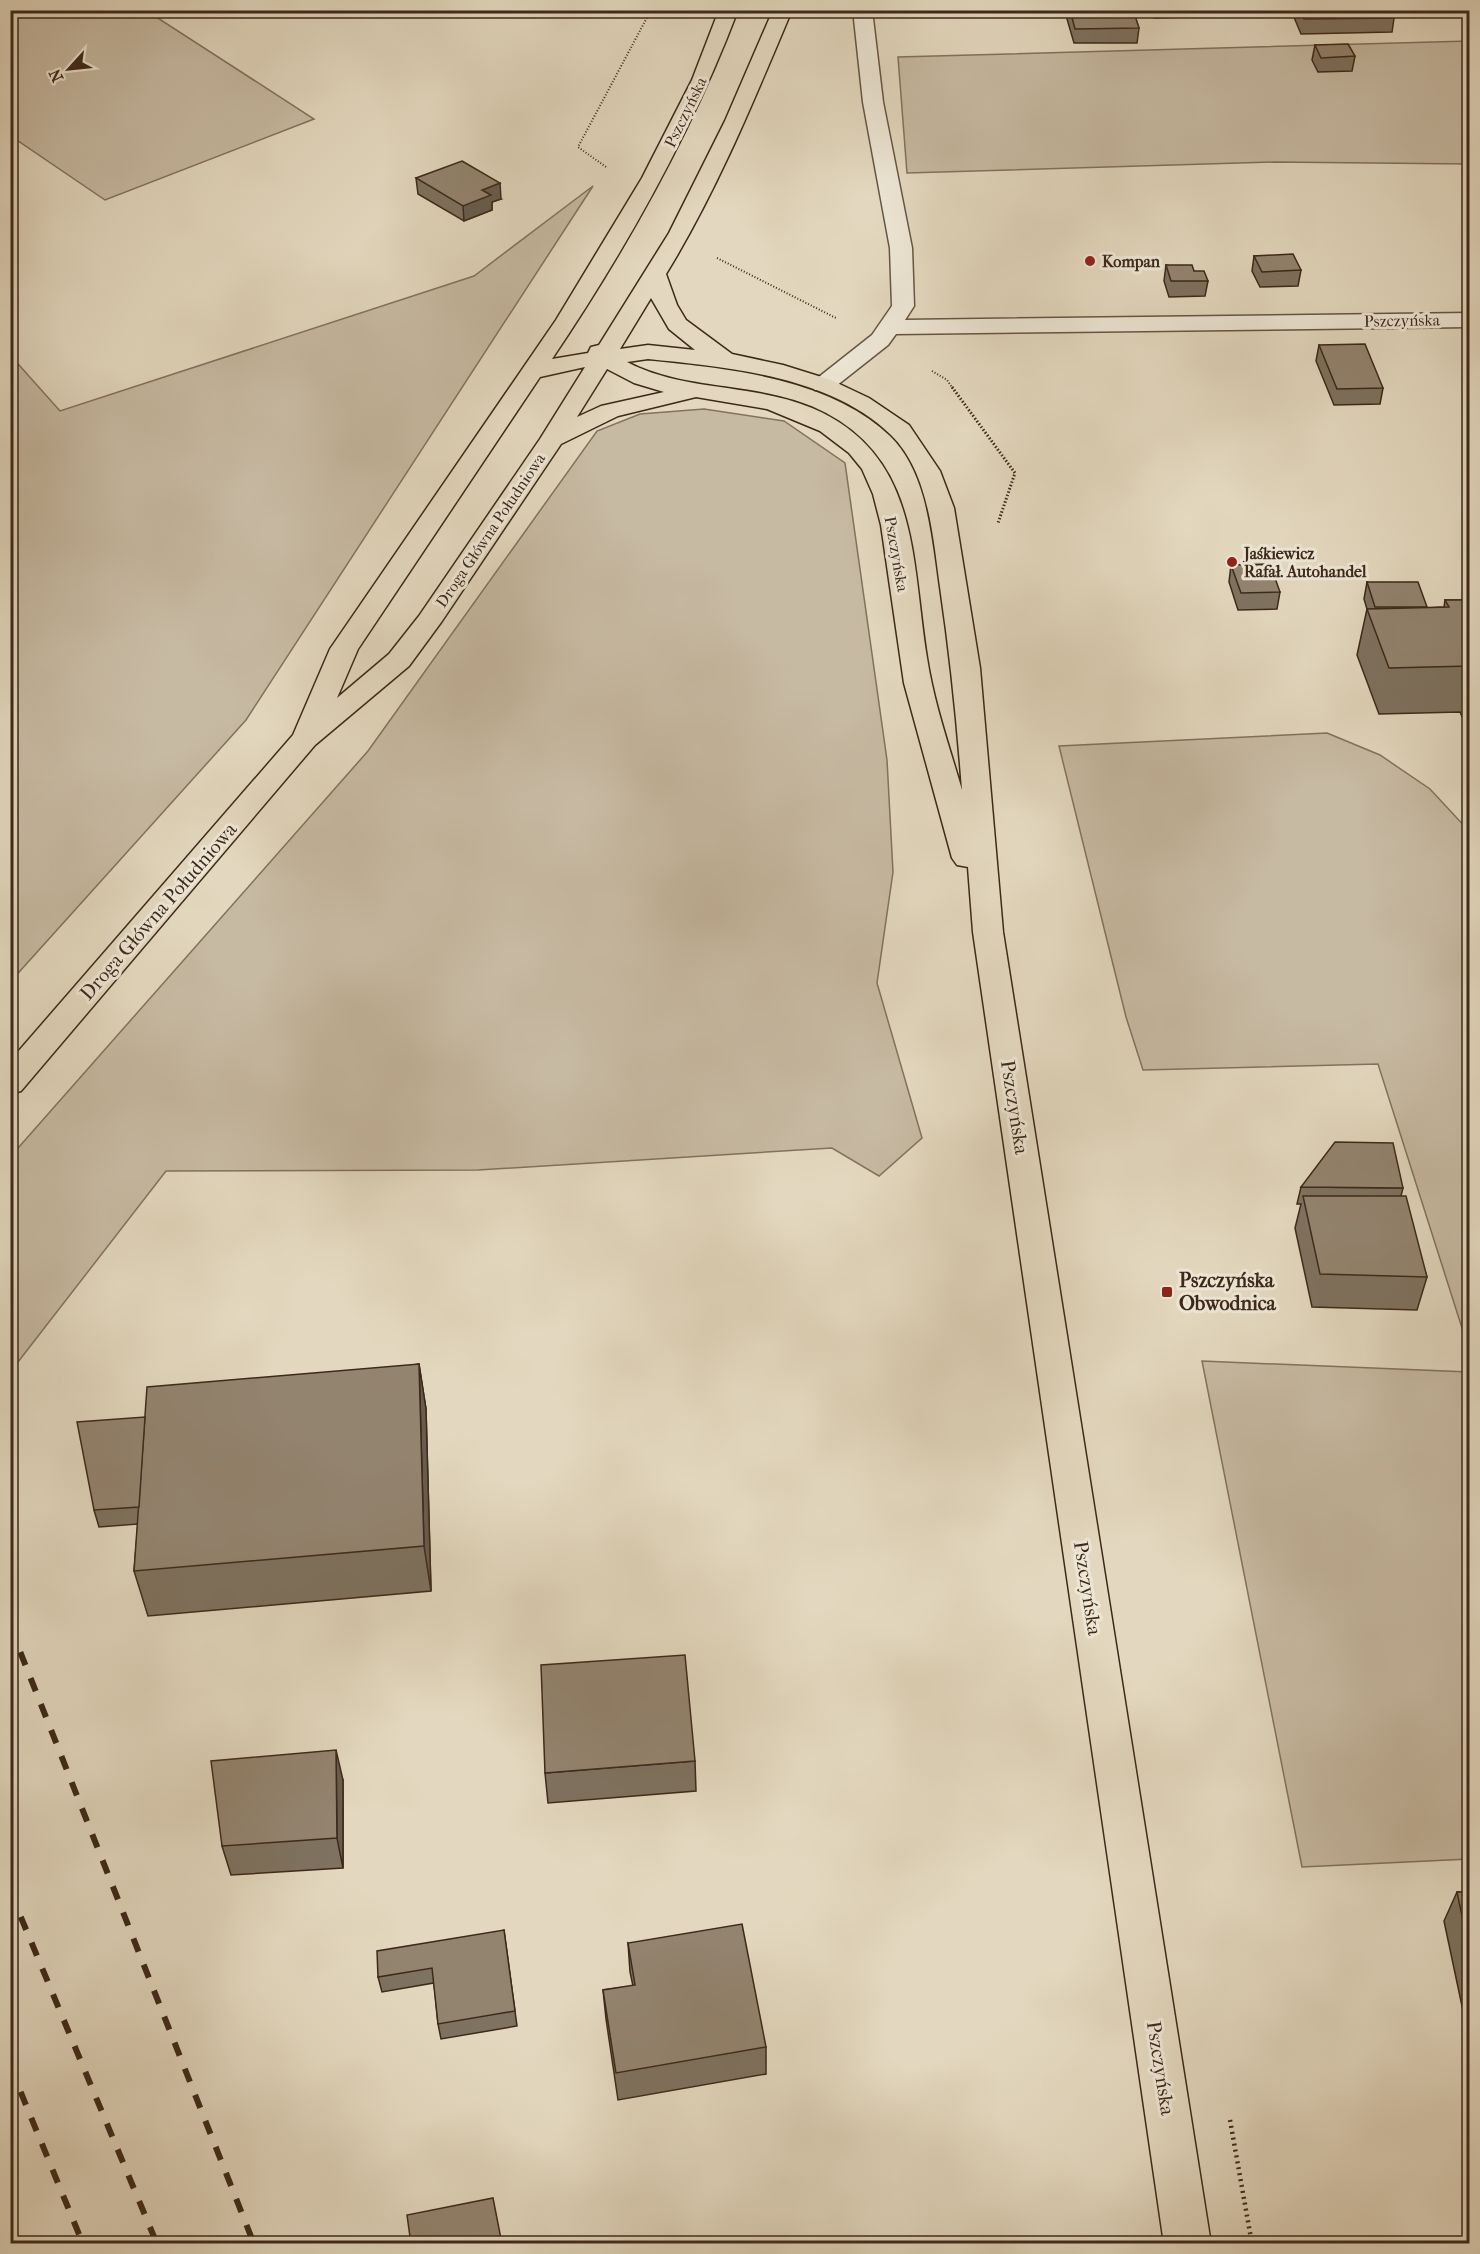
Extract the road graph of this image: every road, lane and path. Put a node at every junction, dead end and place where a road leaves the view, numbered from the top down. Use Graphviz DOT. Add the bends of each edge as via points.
graph roads {
  1 [pos="651,10"];
  2 [pos="729,10"];
  3 [pos="783,10"];
  4 [pos="861,10"];
  5 [pos="612,171"];
  6 [pos="655,275"];
  7 [pos="567,320"];
  8 [pos="1470,320"];
  9 [pos="888,327"];
  10 [pos="604,357"];
  11 [pos="729,360"];
  12 [pos="532,372"];
  13 [pos="823,385"];
  14 [pos="698,392"];
  15 [pos="552,439"];
  16 [pos="305,739"];
  17 [pos="988,932"];
  18 [pos="10,1083"];
  19 [pos="1188,2244"];
  1 -- 5 [label="path" via="579,147"];
  2 -- 7 [label="main road, Pszczyńska" via="702,80 652,178"];
  3 -- 6 [label="main road" via="730,131"];
  4 -- 9 [label="street" via="873,102 901,248 903,306"];
  6 -- 10 [label="main road"];
  6 -- 11 [label="main road, Pszczyńska" via="665,309 688,337"];
  7 -- 10 [label="main road, Pszczyńska"];
  7 -- 12 [label="main road, Droga Główna Południowa"];
  8 -- 9 [label="street, Pszczyńska"];
  9 -- 13 [label="street" via="880,340"];
  10 -- 11 [label="main road, Pszczyńska" via="648,352"];
  10 -- 12 [label="main road"];
  10 -- 14 [label="main road, Pszczyńska" via="639,378"];
  10 -- 15 [label="main road, Droga Główna Południowa"];
  11 -- 13 [label="main road, Pszczyńska"];
  12 -- 16 [label="main road, Droga Główna Południowa" via="344,649"];
  13 -- 17 [label="main road, Pszczyńska" via="900,430 928,471 941,508 966,668"];
  14 -- 15 [label="main road" via="610,411"];
  14 -- 17 [label="main road, Pszczyńska" via="781,404 820,420 860,449 882,484 894,522 918,682"];
  15 -- 16 [label="main road, Droga Główna Południowa" via="399,660"];
  16 -- 18 [label="main road, Droga Główna Południowa"];
  17 -- 19 [label="main road, Pszczyńska"];
}
